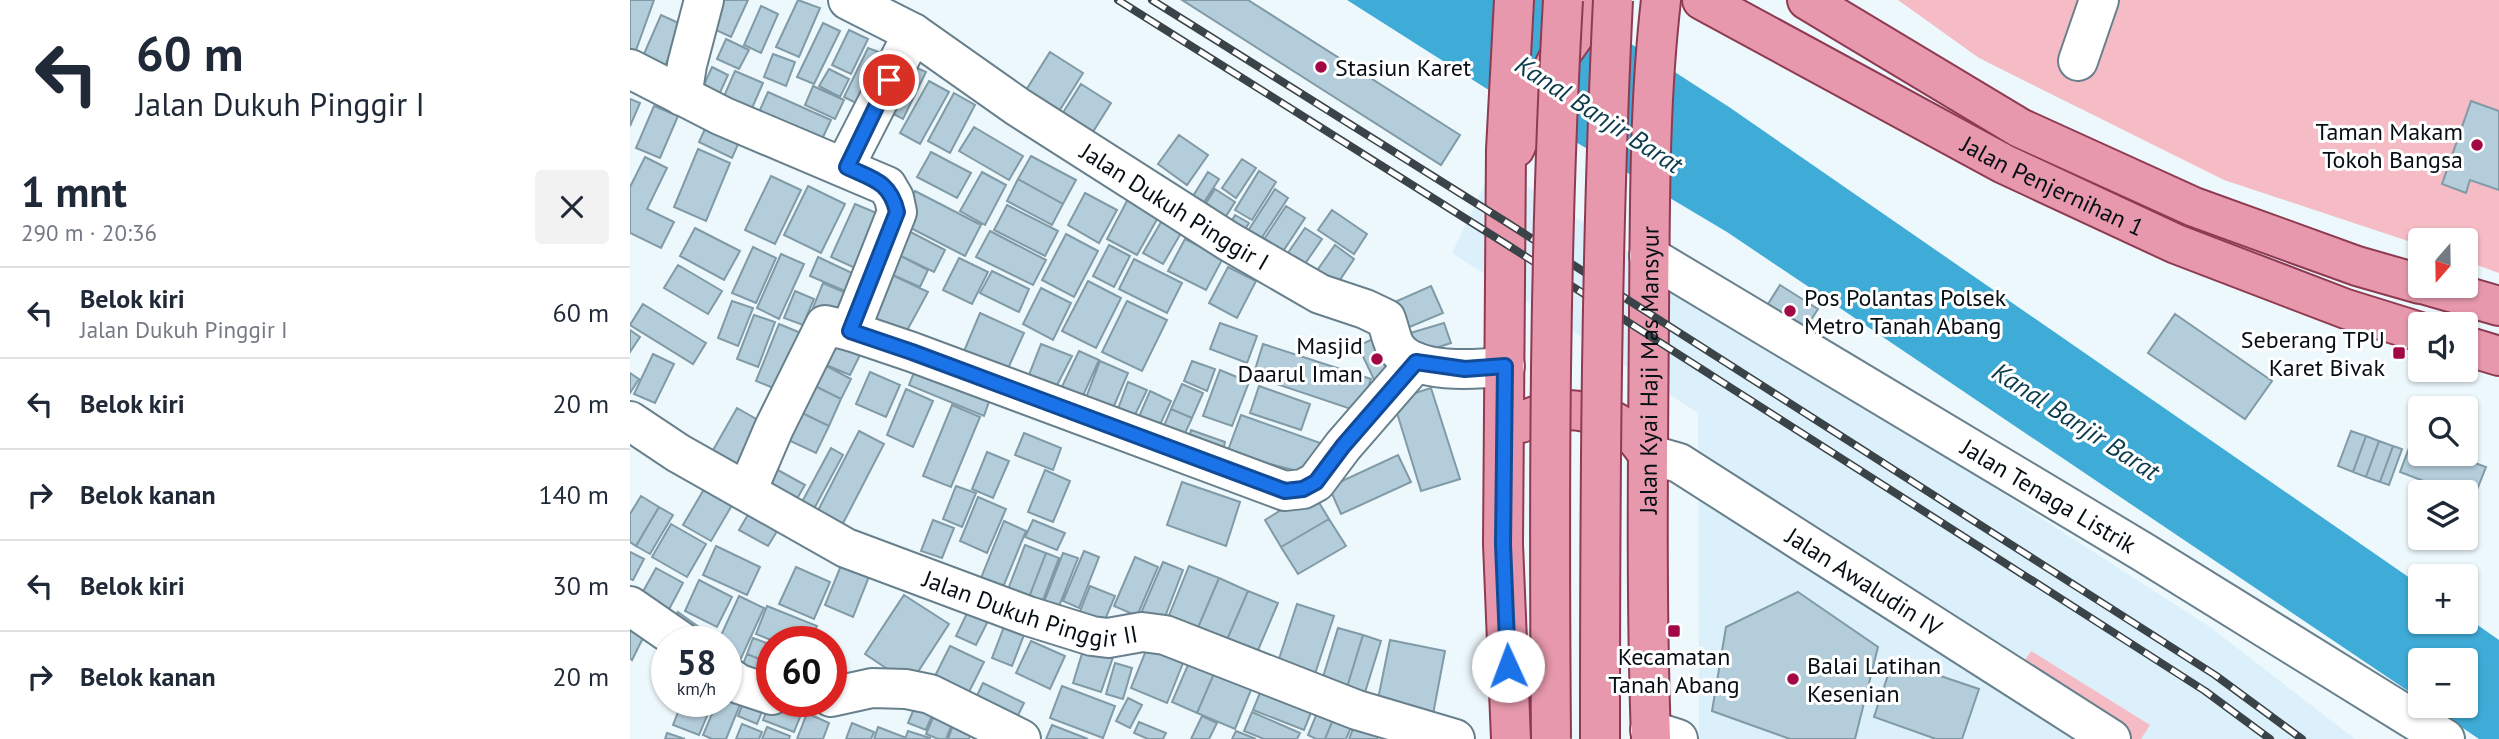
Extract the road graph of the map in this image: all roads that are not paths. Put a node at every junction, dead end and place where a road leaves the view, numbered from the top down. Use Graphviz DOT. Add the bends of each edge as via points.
graph roads {
  1 [pos="704,0"];
  2 [pos="848,0"];
  3 [pos="1514,0"];
  4 [pos="1563,0"];
  5 [pos="1599,0"];
  6 [pos="1613,0"];
  7 [pos="1661,0"];
  8 [pos="1702,0"];
  9 [pos="1807,0"];
  10 [pos="2099,0"];
  11 [pos="914,33"];
  12 [pos="2078,61"];
  13 [pos="630,69"];
  14 [pos="682,96"];
  15 [pos="1518,115"];
  16 [pos="847,167"];
  17 [pos="1649,242"];
  18 [pos="2408,281"];
  19 [pos="2454,298"];
  20 [pos="2479,310"];
  21 [pos="2408,328"];
  22 [pos="850,331"];
  23 [pos="2478,350"];
  24 [pos="2499,356"];
  25 [pos="1416,362"];
  26 [pos="1505,366"];
  27 [pos="630,421"];
  28 [pos="1504,434"];
  29 [pos="1648,454"];
  30 [pos="747,491"];
  31 [pos="630,606"];
  32 [pos="659,626"];
  33 [pos="847,693"];
  34 [pos="2071,728"];
  35 [pos="1660,736"];
  36 [pos="2434,736"];
  37 [pos="1021,739"];
  38 [pos="1455,739"];
  39 [pos="1511,739"];
  40 [pos="1551,739"];
  41 [pos="1600,739"];
  42 [pos="2111,739"];
  1 -- 14 [label="street"];
  2 -- 11 [label="street, Jalan Dukuh Pinggir I"];
  3 -- 15 [label="main road"];
  4 -- 40 [label="main road, bridge" via="1549,477"];
  5 -- 15 [label="main road, bridge"];
  6 -- 41 [label="main road, Jalan Kyai Haji Mas Mansyur, bridge" via="1602,258"];
  7 -- 17 [label="main road, Jalan Kyai Haji Mas Mansyur"];
  8 -- 21 [label="main road, Jalan Penjernihan 1" via="2004,164 2176,244"];
  9 -- 18 [label="main road, Jalan Penjernihan 1" via="2020,128 2194,206"];
  10 -- 12 [label="street"];
  11 -- 16 [label="street"];
  11 -- 25 [label="street, Jalan Dukuh Pinggir I" via="1018,107 1227,241 1320,294 1386,319 1396,347"];
  13 -- 14 [label="street"];
  14 -- 16 [label="street"];
  15 -- 26 [label="main road" via="1506,170"];
  16 -- 22 [label="street" via="887,186 897,212"];
  17 -- 29 [label="main road, Jalan Kyai Haji Mas Mansyur"];
  17 -- 36 [label="street, Jalan Tenaga Listrik"];
  19 -- 20 [label="main road"];
  22 -- 25 [label="street" via="1285,491 1316,482"];
  22 -- 30 [label="street" via="825,326"];
  23 -- 24 [label="main road"];
  25 -- 26 [label="street" via="1465,369"];
  26 -- 28 [label="main road"];
  27 -- 30 [label="street, Jalan Dukuh Pinggir II"];
  28 -- 29 [label="main road" via="1530,417 1582,410 1622,426"];
  28 -- 39 [label="main road" via="1503,544"];
  29 -- 34 [label="street, Jalan Awaludin IV" via="1679,463"];
  29 -- 35 [label="main road, Jalan Kyai Haji Mas Mansyur" via="1647,631"];
  30 -- 38 [label="street, Jalan Dukuh Pinggir II" via="846,548 1028,616 1092,636 1165,635 1357,710"];
  31 -- 32 [label="street"];
  33 -- 37 [label="street" via="872,688 930,694"];
  34 -- 42 [label="street, Jalan Awaludin IV"];
}
